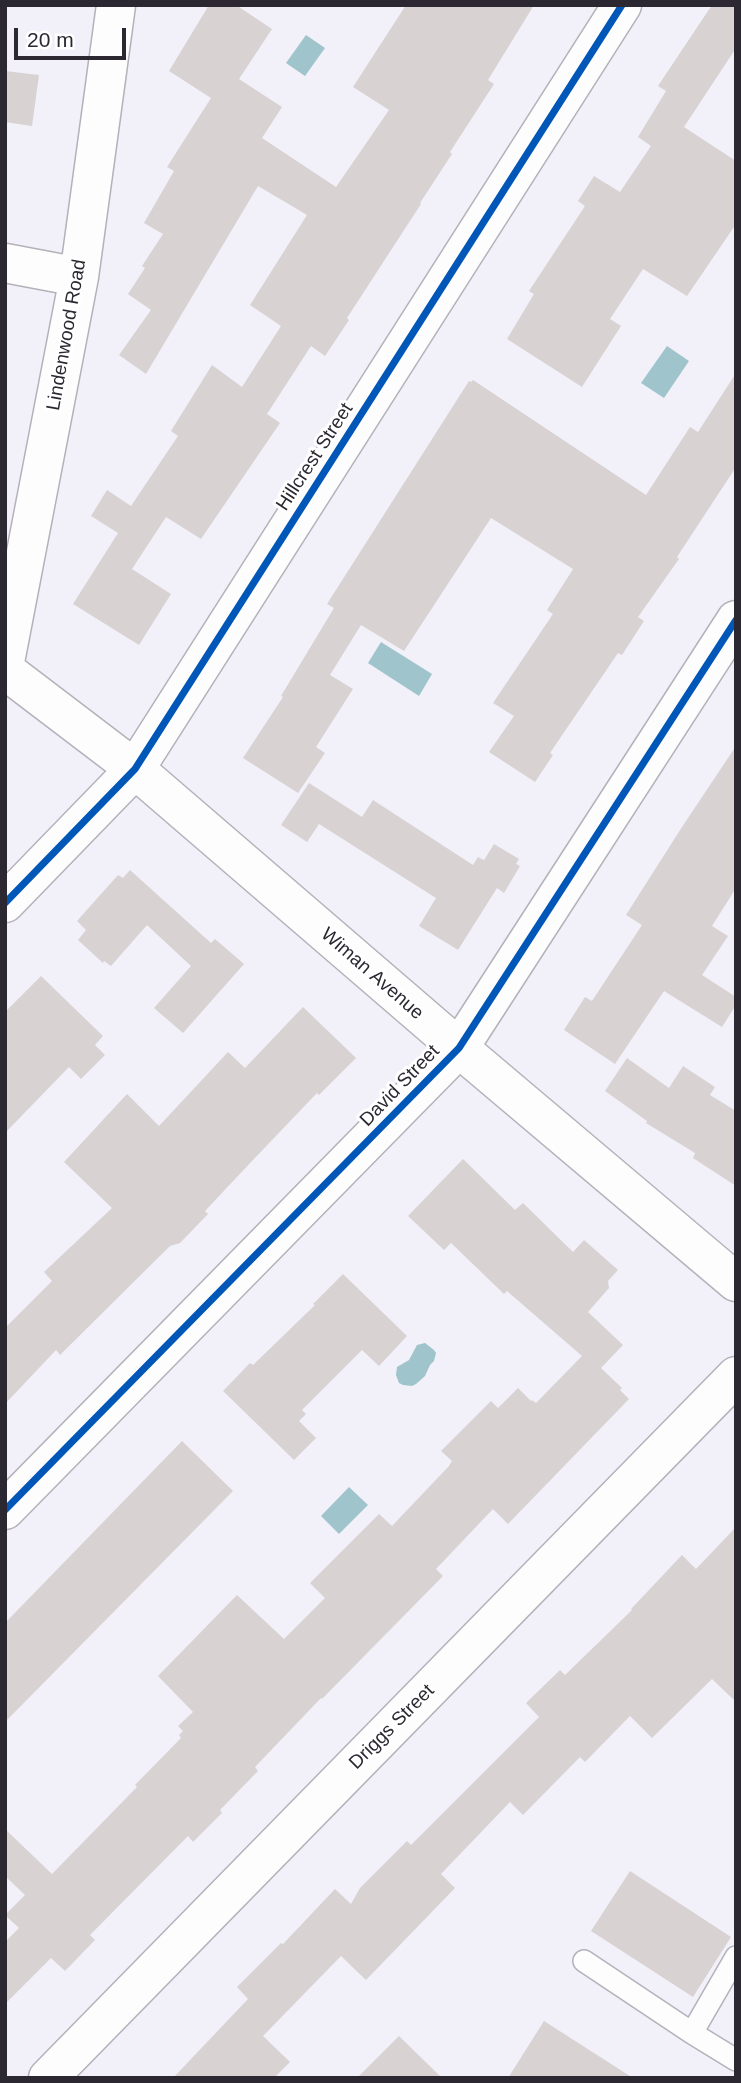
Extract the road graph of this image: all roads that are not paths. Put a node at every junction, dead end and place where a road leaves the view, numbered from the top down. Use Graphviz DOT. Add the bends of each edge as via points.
graph roads {
  1 [pos="116,5"];
  2 [pos="622,5"];
  3 [pos="5,263"];
  4 [pos="79,277"];
  5 [pos="736,620"];
  6 [pos="5,662"];
  7 [pos="5,670"];
  8 [pos="135,769"];
  9 [pos="5,903"];
  10 [pos="459,1048"];
  11 [pos="736,1282"];
  12 [pos="736,1376"];
  13 [pos="5,1510"];
  14 [pos="736,1957"];
  15 [pos="584,1961"];
  16 [pos="692,2033"];
  17 [pos="736,2060"];
  18 [pos="48,2078"];
  1 -- 4 [label="street, Lindenwood Road"];
  2 -- 8 [label="street, Hillcrest Street"];
  3 -- 4 [label="street"];
  4 -- 6 [label="street, Lindenwood Road"];
  5 -- 10 [label="street, David Street"];
  7 -- 8 [label="street, Wiman Avenue"];
  8 -- 9 [label="street, Hillcrest Street"];
  8 -- 10 [label="street, Wiman Avenue"];
  10 -- 11 [label="street, Wiman Avenue"];
  10 -- 13 [label="street, David Street"];
  12 -- 18 [label="street, Driggs Street"];
  14 -- 16 [label="lane"];
  15 -- 16 [label="lane"];
  16 -- 17 [label="lane"];
}
